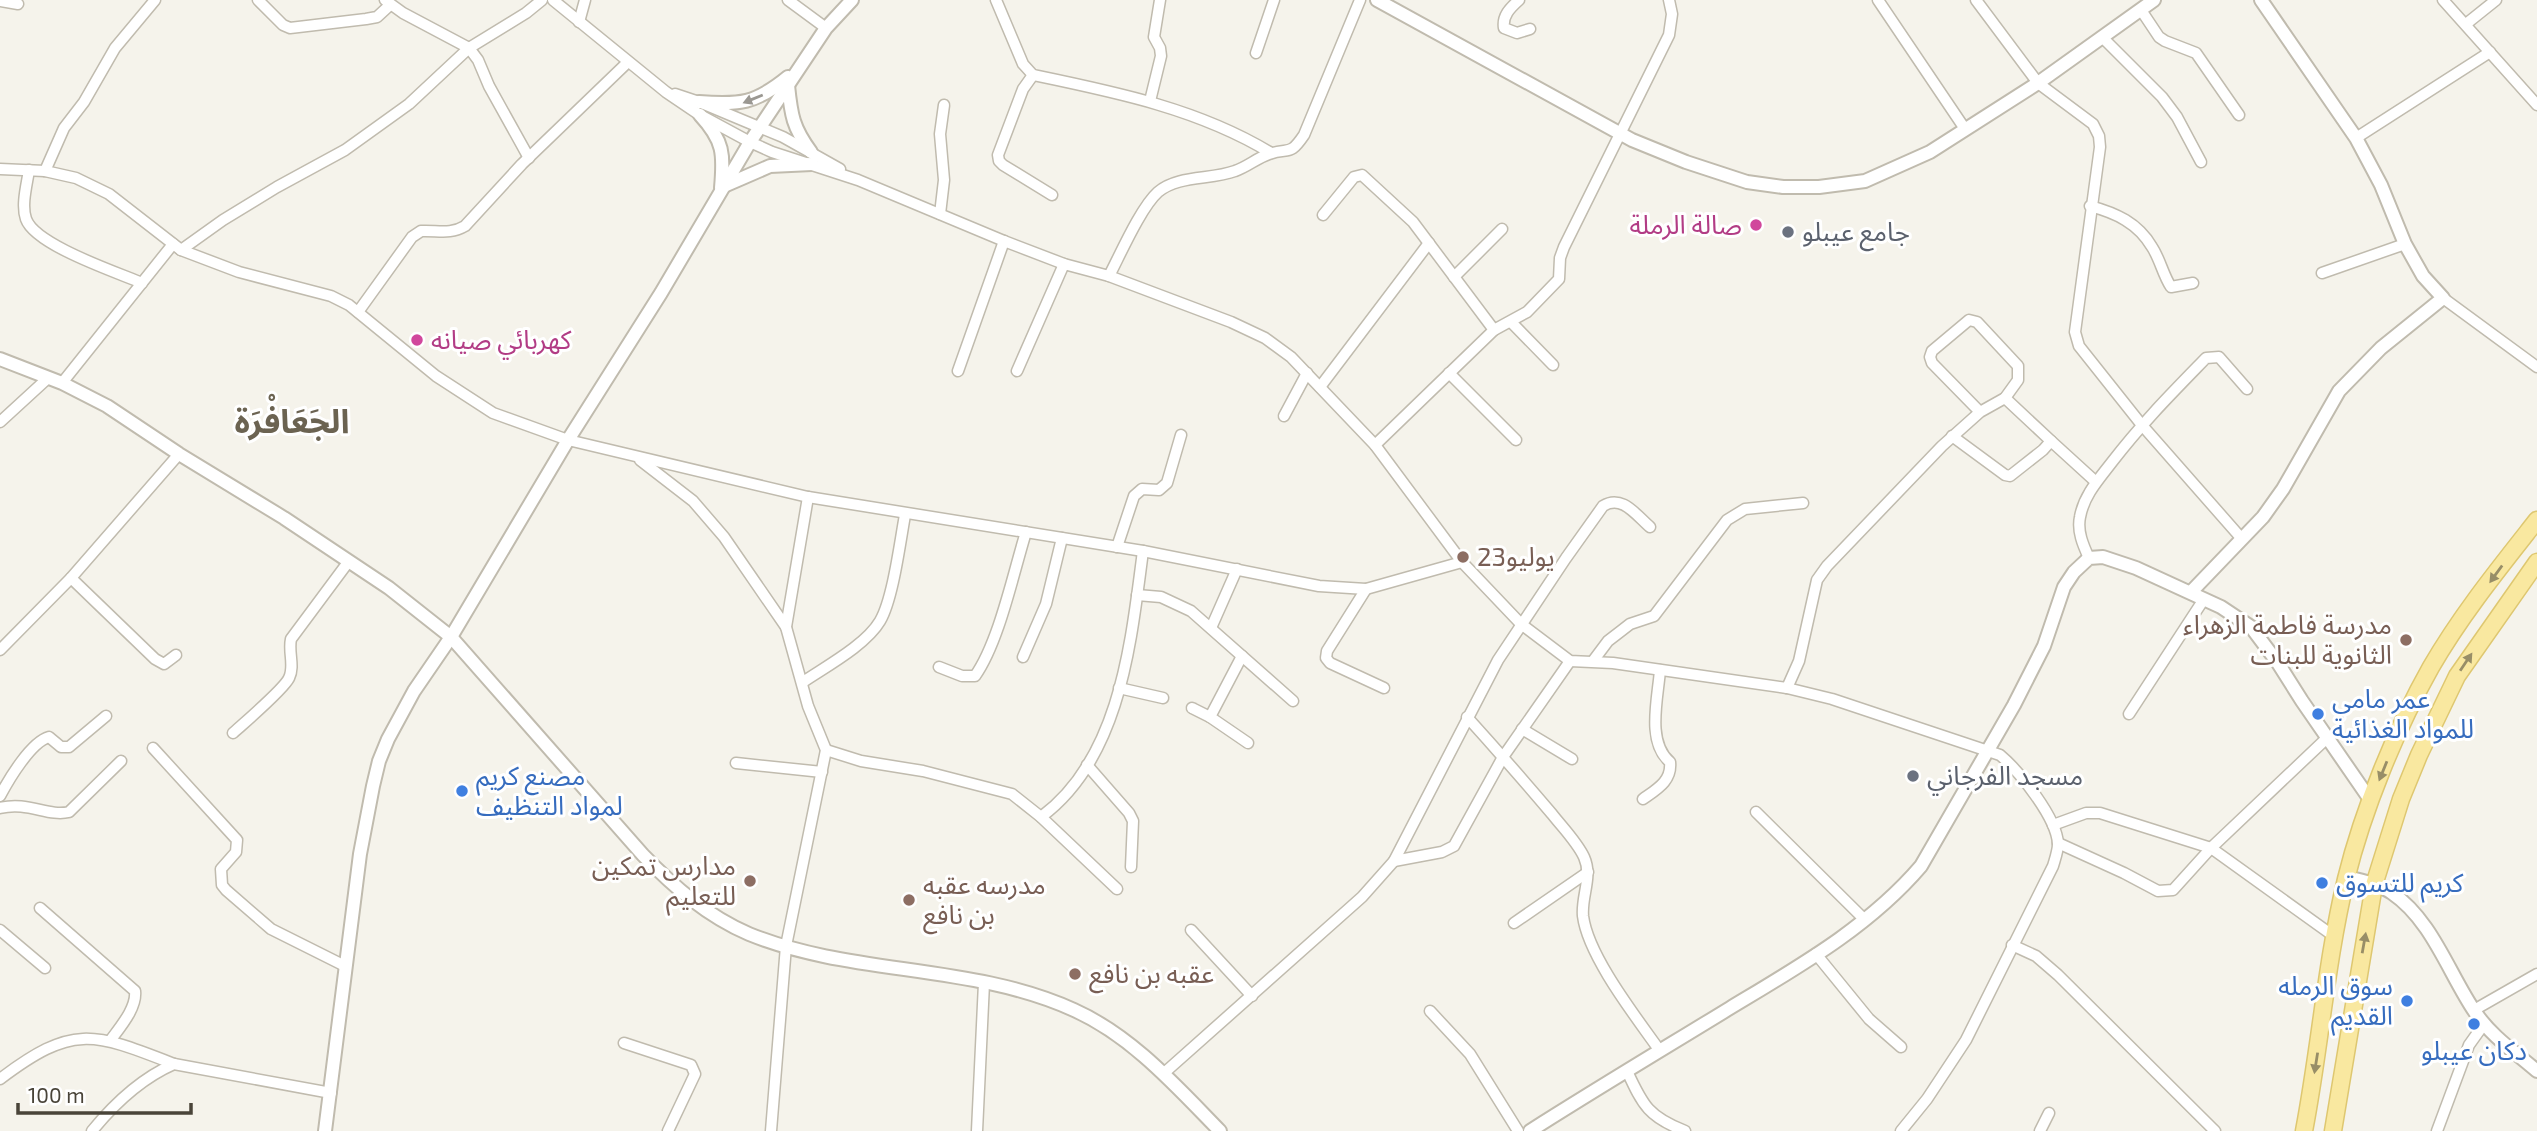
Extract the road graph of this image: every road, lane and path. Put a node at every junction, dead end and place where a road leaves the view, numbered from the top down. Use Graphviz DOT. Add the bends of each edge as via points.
graph roads {
  1 [pos="155,0"];
  2 [pos="258,0"];
  3 [pos="542,0"];
  4 [pos="553,0"];
  5 [pos="585,0"];
  6 [pos="788,0"];
  7 [pos="852,0"];
  8 [pos="996,0"];
  9 [pos="1160,0"];
  10 [pos="1275,0"];
  11 [pos="1360,0"];
  12 [pos="1377,0"];
  13 [pos="1519,0"];
  14 [pos="1669,0"];
  15 [pos="1878,0"];
  16 [pos="1976,0"];
  17 [pos="2154,0"];
  18 [pos="2261,0"];
  19 [pos="2443,0"];
  20 [pos="2496,0"];
  21 [pos="0,1"];
  22 [pos="388,3"];
  23 [pos="18,4"];
  24 [pos="2141,10"];
  25 [pos="579,22"];
  26 [pos="2466,24"];
  27 [pos="826,28"];
  28 [pos="1530,29"];
  29 [pos="2102,37"];
  30 [pos="469,48"];
  31 [pos="2490,52"];
  32 [pos="1256,53"];
  33 [pos="628,62"];
  34 [pos="799,68"];
  35 [pos="1033,75"];
  36 [pos="2038,83"];
  37 [pos="788,85"];
  38 [pos="666,92"];
  39 [pos="1150,101"];
  40 [pos="699,102"];
  41 [pos="2537,105"];
  42 [pos="944,106"];
  43 [pos="2239,114"];
  44 [pos="700,115"];
  45 [pos="759,128"];
  46 [pos="1965,129"];
  47 [pos="1620,134"];
  48 [pos="2356,138"];
  49 [pos="750,142"];
  50 [pos="1271,153"];
  51 [pos="529,158"];
  52 [pos="812,158"];
  53 [pos="2201,162"];
  54 [pos="0,169"];
  55 [pos="29,170"];
  56 [pos="45,171"];
  57 [pos="722,190"];
  58 [pos="1052,195"];
  59 [pos="2090,206"];
  60 [pos="940,214"];
  61 [pos="1323,215"];
  62 [pos="1502,229"];
  63 [pos="1004,241"];
  64 [pos="1429,243"];
  65 [pos="2405,244"];
  66 [pos="177,247"];
  67 [pos="1064,264"];
  68 [pos="2322,273"];
  69 [pos="1109,276"];
  70 [pos="1454,277"];
  71 [pos="142,283"];
  72 [pos="2193,283"];
  73 [pos="2442,298"];
  74 [pos="358,312"];
  75 [pos="1511,323"];
  76 [pos="1494,330"];
  77 [pos="0,359"];
  78 [pos="1553,365"];
  79 [pos="2537,367"];
  80 [pos="958,371"];
  81 [pos="1017,371"];
  82 [pos="1307,373"];
  83 [pos="1449,373"];
  84 [pos="48,378"];
  85 [pos="62,383"];
  86 [pos="1320,387"];
  87 [pos="2247,389"];
  88 [pos="2005,398"];
  89 [pos="1980,412"];
  90 [pos="1284,416"];
  91 [pos="0,422"];
  92 [pos="2141,424"];
  93 [pos="1181,435"];
  94 [pos="1952,436"];
  95 [pos="1516,439"];
  96 [pos="568,440"];
  97 [pos="2051,441"];
  98 [pos="1375,445"];
  99 [pos="179,454"];
  100 [pos="638,458"];
  101 [pos="2096,482"];
  102 [pos="808,497"];
  103 [pos="1803,503"];
  104 [pos="905,514"];
  105 [pos="2537,520"];
  106 [pos="1650,527"];
  107 [pos="1026,533"];
  108 [pos="1062,538"];
  109 [pos="2242,539"];
  110 [pos="1117,547"];
  111 [pos="1143,551"];
  112 [pos="2088,558"];
  113 [pos="349,561"];
  114 [pos="1462,562"];
  115 [pos="2537,562"];
  116 [pos="1237,569"];
  117 [pos="71,578"];
  118 [pos="1366,589"];
  119 [pos="2191,592"];
  120 [pos="1137,594"];
  121 [pos="2204,599"];
  122 [pos="1521,624"];
  123 [pos="786,627"];
  124 [pos="1211,628"];
  125 [pos="451,637"];
  126 [pos="0,650"];
  127 [pos="176,655"];
  128 [pos="1242,656"];
  129 [pos="1023,657"];
  130 [pos="1570,661"];
  131 [pos="1593,661"];
  132 [pos="939,667"];
  133 [pos="1660,670"];
  134 [pos="803,682"];
  135 [pos="1119,688"];
  136 [pos="1384,688"];
  137 [pos="1787,688"];
  138 [pos="1163,698"];
  139 [pos="1293,701"];
  140 [pos="1192,708"];
  141 [pos="2130,714"];
  142 [pos="106,716"];
  143 [pos="1210,717"];
  144 [pos="1467,717"];
  145 [pos="1522,729"];
  146 [pos="233,733"];
  147 [pos="2327,738"];
  148 [pos="1248,743"];
  149 [pos="153,748"];
  150 [pos="826,750"];
  151 [pos="1987,751"];
  152 [pos="1503,757"];
  153 [pos="1572,759"];
  154 [pos="121,761"];
  155 [pos="736,763"];
  156 [pos="1087,765"];
  157 [pos="822,772"];
  158 [pos="0,796"];
  159 [pos="1643,799"];
  160 [pos="2371,801"];
  161 [pos="0,808"];
  162 [pos="1756,812"];
  163 [pos="1041,817"];
  164 [pos="2053,825"];
  165 [pos="2058,843"];
  166 [pos="2211,848"];
  167 [pos="1394,861"];
  168 [pos="1131,867"];
  169 [pos="1588,872"];
  170 [pos="2347,877"];
  171 [pos="2374,885"];
  172 [pos="1117,889"];
  173 [pos="40,908"];
  174 [pos="1865,920"];
  175 [pos="1514,923"];
  176 [pos="0,930"];
  177 [pos="1191,930"];
  178 [pos="2335,937"];
  179 [pos="2012,945"];
  180 [pos="786,946"];
  181 [pos="1816,954"];
  182 [pos="345,966"];
  183 [pos="45,968"];
  184 [pos="2537,974"];
  185 [pos="984,983"];
  186 [pos="1252,996"];
  187 [pos="2473,1010"];
  188 [pos="1430,1011"];
  189 [pos="2484,1024"];
  190 [pos="110,1041"];
  191 [pos="624,1043"];
  192 [pos="1901,1047"];
  193 [pos="1660,1051"];
  194 [pos="174,1064"];
  195 [pos="1627,1071"];
  196 [pos="2537,1071"];
  197 [pos="1163,1074"];
  198 [pos="0,1079"];
  199 [pos="331,1093"];
  200 [pos="2049,1113"];
  201 [pos="92,1131"];
  202 [pos="326,1131"];
  203 [pos="668,1131"];
  204 [pos="771,1131"];
  205 [pos="977,1131"];
  206 [pos="1220,1131"];
  207 [pos="1518,1131"];
  208 [pos="1530,1131"];
  209 [pos="1685,1131"];
  210 [pos="1901,1131"];
  211 [pos="2040,1131"];
  212 [pos="2215,1131"];
  213 [pos="2304,1131"];
  214 [pos="2333,1131"];
  215 [pos="2437,1131"];
  1 -- 56 [label="street" via="114,48 64,128"];
  2 -- 22 [label="street" via="290,29 377,17"];
  3 -- 30 [label="street"];
  4 -- 25 [label="street"];
  5 -- 25 [label="street"];
  6 -- 27 [label="street"];
  7 -- 27 [label="street"];
  8 -- 35 [label="street" via="1017,52"];
  9 -- 39 [label="street" via="1153,37 1161,56"];
  10 -- 32 [label="street"];
  11 -- 50 [label="street" via="1304,135 1294,148"];
  12 -- 47 [label="street"];
  13 -- 28 [label="street" via="1503,21 1504,28 1517,33"];
  14 -- 47 [label="street" via="1670,35"];
  15 -- 46 [label="street"];
  16 -- 36 [label="street"];
  17 -- 24 [label="street"];
  18 -- 48 [label="street"];
  19 -- 26 [label="street"];
  20 -- 26 [label="street"];
  21 -- 23 [label="street"];
  22 -- 30 [label="street"];
  24 -- 29 [label="street"];
  24 -- 43 [label="street" via="2159,37 2196,52"];
  25 -- 33 [label="street"];
  26 -- 31 [label="street"];
  27 -- 34 [label="street"];
  29 -- 36 [label="street"];
  29 -- 53 [label="street" via="2162,97"];
  30 -- 51 [label="street"];
  30 -- 66 [label="street" via="409,104 345,150"];
  31 -- 41 [label="street"];
  31 -- 48 [label="street"];
  33 -- 38 [label="street"];
  33 -- 51 [label="street"];
  34 -- 37 [label="street"];
  34 -- 40 [label="street, one-way" via="772,91 743,103"];
  35 -- 39 [label="street"];
  35 -- 58 [label="street" via="1002,139 999,160"];
  36 -- 46 [label="street"];
  36 -- 59 [label="street" via="2094,124 2100,147"];
  37 -- 45 [label="street"];
  37 -- 52 [label="street" via="792,121"];
  38 -- 40 [label="street"];
  38 -- 44 [label="street"];
  39 -- 50 [label="street" via="1245,137"];
  40 -- 45 [label="street"];
  42 -- 60 [label="street"];
  44 -- 49 [label="street"];
  44 -- 57 [label="street" via="721,146"];
  45 -- 49 [label="street"];
  45 -- 52 [label="street"];
  46 -- 47 [label="street" via="1909,163 1865,181 1819,187 1747,182"];
  47 -- 75 [label="street" via="1560,258 1559,279"];
  48 -- 65 [label="street"];
  49 -- 52 [label="street" via="772,152"];
  49 -- 57 [label="street"];
  50 -- 69 [label="street" via="1237,171 1163,188 1147,205"];
  51 -- 74 [label="street" via="465,226 457,231 421,231 412,237"];
  52 -- 57 [label="street" via="769,166"];
  52 -- 60 [label="street"];
  54 -- 55 [label="street"];
  55 -- 56 [label="street"];
  55 -- 71 [label="street" via="24,208 28,224 69,252"];
  56 -- 66 [label="street" via="76,178 108,194"];
  57 -- 96 [label="street"];
  59 -- 72 [label="street" via="2111,211 2139,229 2171,287"];
  59 -- 92 [label="street" via="2076,340"];
  60 -- 63 [label="street"];
  61 -- 64 [label="street" via="1354,177 1362,175"];
  62 -- 70 [label="street"];
  63 -- 67 [label="street"];
  63 -- 80 [label="street"];
  64 -- 70 [label="street"];
  64 -- 86 [label="street"];
  65 -- 68 [label="street"];
  65 -- 73 [label="street"];
  66 -- 71 [label="street"];
  66 -- 74 [label="street" via="239,272 331,296"];
  67 -- 69 [label="street"];
  67 -- 81 [label="street"];
  69 -- 82 [label="street" via="1265,338"];
  70 -- 76 [label="street"];
  71 -- 85 [label="street"];
  73 -- 79 [label="street"];
  73 -- 109 [label="street" via="2381,348 2339,391 2284,489"];
  74 -- 96 [label="street" via="436,376 493,413"];
  75 -- 76 [label="street"];
  75 -- 78 [label="street"];
  76 -- 83 [label="street"];
  77 -- 84 [label="street"];
  82 -- 86 [label="street"];
  82 -- 90 [label="street"];
  83 -- 95 [label="street"];
  83 -- 98 [label="street"];
  84 -- 85 [label="street"];
  84 -- 91 [label="street"];
  85 -- 99 [label="street" via="107,406"];
  86 -- 98 [label="street"];
  87 -- 92 [label="street" via="2219,357 2206,358"];
  88 -- 89 [label="street"];
  88 -- 89 [label="street" via="2018,380 2018,366 1977,322 1969,320 1930,357"];
  88 -- 97 [label="street"];
  89 -- 94 [label="street"];
  92 -- 101 [label="street"];
  92 -- 109 [label="street"];
  93 -- 110 [label="street" via="1167,483 1159,490 1142,489 1134,496"];
  94 -- 97 [label="street" via="2010,477"];
  94 -- 137 [label="street" via="1817,580 1800,661"];
  96 -- 100 [label="street"];
  96 -- 125 [label="street"];
  97 -- 101 [label="street"];
  98 -- 114 [label="street"];
  99 -- 113 [label="street"];
  99 -- 117 [label="street"];
  100 -- 102 [label="street"];
  100 -- 123 [label="street" via="693,501 724,537"];
  101 -- 112 [label="street" via="2079,518"];
  102 -- 104 [label="street"];
  102 -- 123 [label="street"];
  103 -- 131 [label="street" via="1745,509 1727,520 1654,616 1630,624 1608,641"];
  104 -- 107 [label="street"];
  104 -- 134 [label="street" via="880,622 861,642"];
  105 -- 160 [label="main road, one-way" via="2432,666 2407,712"];
  106 -- 122 [label="street" via="1621,502 1603,506"];
  107 -- 108 [label="street"];
  107 -- 132 [label="street" via="981,667 975,676"];
  108 -- 110 [label="street"];
  108 -- 129 [label="street" via="1046,604"];
  109 -- 119 [label="street"];
  110 -- 111 [label="street"];
  111 -- 116 [label="street"];
  111 -- 120 [label="street"];
  112 -- 119 [label="street" via="2104,556"];
  112 -- 151 [label="street" via="2064,587 2044,646"];
  113 -- 125 [label="street"];
  113 -- 146 [label="street" via="291,639 289,679"];
  114 -- 118 [label="street"];
  114 -- 122 [label="street"];
  171 -- 115 [label="main road, one-way" via="2401,799 2457,676"];
  116 -- 118 [label="street" via="1318,586"];
  116 -- 124 [label="street"];
  117 -- 126 [label="street"];
  117 -- 127 [label="street" via="155,659 164,664"];
  118 -- 136 [label="street" via="1326,658"];
  119 -- 121 [label="street"];
  120 -- 124 [label="street" via="1161,597 1191,611"];
  120 -- 135 [label="street"];
  121 -- 141 [label="street"];
  121 -- 147 [label="street" via="2259,636"];
  122 -- 130 [label="street"];
  122 -- 144 [label="street"];
  123 -- 134 [label="street"];
  124 -- 128 [label="street"];
  125 -- 180 [label="street" via="676,888 747,933"];
  125 -- 182 [label="street" via="414,691 379,761 360,854"];
  128 -- 139 [label="street"];
  128 -- 143 [label="street"];
  130 -- 131 [label="street"];
  130 -- 145 [label="street"];
  131 -- 133 [label="street"];
  133 -- 137 [label="street"];
  133 -- 159 [label="street" via="1656,740 1670,767 1663,783"];
  134 -- 150 [label="street"];
  135 -- 138 [label="street"];
  135 -- 156 [label="street" via="1113,713"];
  137 -- 151 [label="street"];
  140 -- 143 [label="street"];
  142 -- 158 [label="street" via="69,747 61,747 49,737 40,741"];
  143 -- 148 [label="street"];
  144 -- 152 [label="street"];
  144 -- 167 [label="street"];
  145 -- 152 [label="street"];
  145 -- 153 [label="street"];
  147 -- 160 [label="street"];
  147 -- 166 [label="street"];
  149 -- 182 [label="street" via="237,840 236,852 222,869 222,885 271,929"];
  150 -- 157 [label="street"];
  150 -- 163 [label="street" via="987,785 1013,794"];
  151 -- 164 [label="street" via="2015,767"];
  151 -- 174 [label="street" via="1921,866"];
  152 -- 167 [label="street" via="1454,846"];
  152 -- 169 [label="street" via="1573,840"];
  154 -- 161 [label="street" via="69,812 25,805"];
  155 -- 157 [label="street"];
  156 -- 163 [label="street" via="1070,792"];
  156 -- 168 [label="street" via="1133,821"];
  157 -- 180 [label="street"];
  160 -- 170 [label="main road"];
  162 -- 174 [label="street"];
  163 -- 172 [label="street"];
  164 -- 165 [label="street"];
  164 -- 166 [label="street" via="2086,813 2101,813"];
  165 -- 166 [label="street" via="2165,892 2173,890"];
  165 -- 179 [label="street" via="2050,874"];
  166 -- 178 [label="street"];
  167 -- 186 [label="street" via="1363,897"];
  169 -- 175 [label="street"];
  169 -- 193 [label="street" via="1583,915 1594,948"];
  170 -- 171 [label="street"];
  170 -- 178 [label="main road"];
  171 -- 187 [label="street" via="2411,910"];
  214 -- 171 [label="main road, one-way"];
  173 -- 190 [label="street" via="135,991 132,1007"];
  174 -- 181 [label="street"];
  176 -- 183 [label="street"];
  177 -- 186 [label="street"];
  178 -- 213 [label="main road, one-way"];
  179 -- 210 [label="street" via="1966,1040"];
  179 -- 212 [label="street" via="2036,956 2058,975"];
  180 -- 185 [label="street"];
  180 -- 204 [label="street"];
  181 -- 192 [label="street" via="1869,1019"];
  181 -- 193 [label="street"];
  182 -- 199 [label="street"];
  184 -- 187 [label="street"];
  185 -- 197 [label="street" via="1033,994 1102,1024"];
  185 -- 205 [label="street"];
  186 -- 197 [label="street"];
  187 -- 189 [label="street"];
  188 -- 207 [label="street" via="1469,1054"];
  189 -- 196 [label="street"];
  189 -- 215 [label="street" via="2469,1045"];
  190 -- 194 [label="street"];
  190 -- 198 [label="street" via="70,1039 40,1051"];
  191 -- 203 [label="street" via="694,1069"];
  193 -- 195 [label="street"];
  194 -- 199 [label="street"];
  194 -- 201 [label="street" via="141,1083"];
  195 -- 208 [label="street"];
  195 -- 209 [label="street" via="1647,1109 1661,1122"];
  197 -- 206 [label="street"];
  199 -- 202 [label="street"];
  200 -- 211 [label="street"];
}
